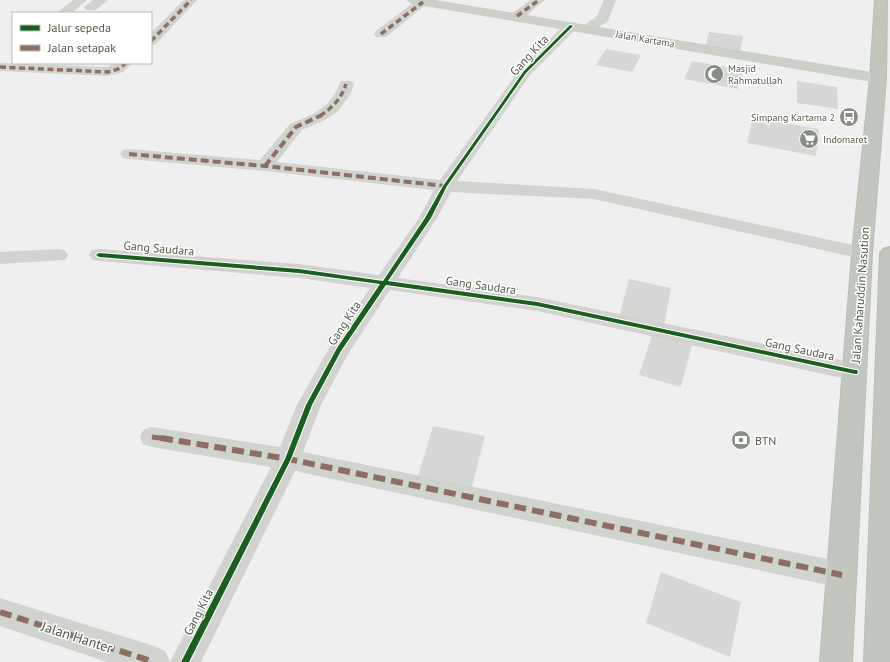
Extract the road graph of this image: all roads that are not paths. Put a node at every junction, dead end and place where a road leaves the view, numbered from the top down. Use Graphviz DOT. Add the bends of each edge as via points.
graph roads {
  1 [pos="191,0"];
  2 [pos="539,0"];
  3 [pos="610,0"];
  4 [pos="881,0"];
  5 [pos="417,1"];
  6 [pos="92,2"];
  7 [pos="67,12"];
  8 [pos="517,16"];
  9 [pos="579,28"];
  10 [pos="381,34"];
  11 [pos="152,40"];
  12 [pos="12,57"];
  13 [pos="125,64"];
  14 [pos="0,67"];
  15 [pos="878,78"];
  16 [pos="346,84"];
  17 [pos="129,154"];
  18 [pos="265,166"];
  19 [pos="445,186"];
  20 [pos="862,252"];
  21 [pos="890,252"];
  22 [pos="58,255"];
  23 [pos="99,255"];
  24 [pos="0,258"];
  25 [pos="890,261"];
  26 [pos="384,282"];
  27 [pos="855,372"];
  28 [pos="152,437"];
  29 [pos="288,459"];
  30 [pos="842,575"];
  31 [pos="0,612"];
  32 [pos="154,662"];
  33 [pos="185,662"];
  34 [pos="836,662"];
  35 [pos="880,662"];
  1 -- 11 [label="street"];
  2 -- 8 [label="street"];
  3 -- 9 [label="street, Gang Kita" via="603,18"];
  4 -- 15 [label="highway, Jalan Kaharuddin Nasution"];
  5 -- 8 [label="main road, Jalan Kartama"];
  5 -- 10 [label="street"];
  6 -- 7 [label="street"];
  8 -- 9 [label="main road, Jalan Kartama"];
  9 -- 15 [label="main road, Jalan Kartama"];
  9 -- 19 [label="street, Gang Kita" via="525,72"];
  12 -- 14 [label="street"];
  13 -- 14 [label="street" via="108,72"];
  15 -- 20 [label="highway, Jalan Kaharuddin Nasution"];
  16 -- 18 [label="street" via="342,95 332,108 296,127"];
  17 -- 18 [label="street"];
  18 -- 19 [label="street"];
  19 -- 20 [label="street" via="594,194"];
  19 -- 26 [label="street, Gang Kita" via="428,218"];
  20 -- 25 [label="highway"];
  20 -- 27 [label="highway, Jalan Kaharuddin Nasution"];
  21 -- 25 [label="highway"];
  22 -- 24 [label="street"];
  23 -- 26 [label="street, Gang Saudara" via="299,271"];
  25 -- 35 [label="highway"];
  26 -- 27 [label="street, Gang Saudara" via="536,304"];
  26 -- 29 [label="street, Gang Kita" via="339,350 309,405"];
  27 -- 30 [label="highway, Jalan Kaharuddin Nasution"];
  28 -- 29 [label="street"];
  29 -- 30 [label="street"];
  29 -- 33 [label="street, Gang Kita"];
  30 -- 34 [label="highway, Jalan Kaharuddin Nasution"];
  31 -- 32 [label="street, Jalan Hanter"];
}
